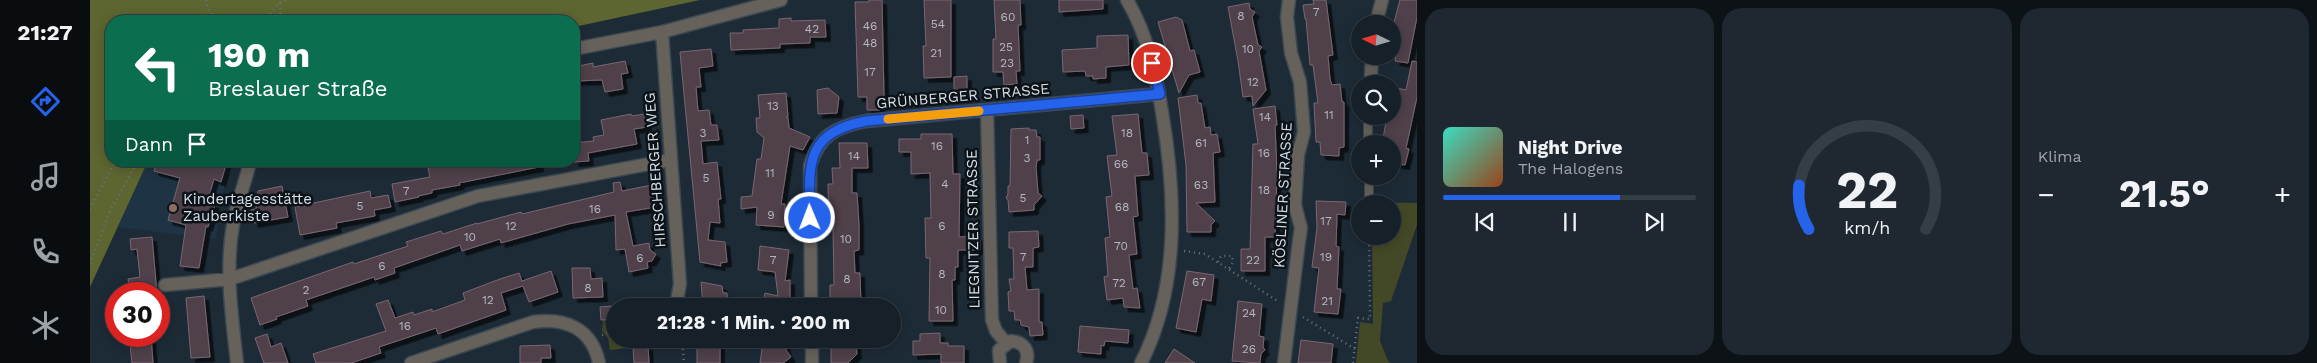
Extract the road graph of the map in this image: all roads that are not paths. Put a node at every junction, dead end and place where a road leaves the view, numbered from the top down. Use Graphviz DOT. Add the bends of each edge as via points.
graph roads {
  1 [pos="781,0"];
  2 [pos="1127,0"];
  3 [pos="1289,0"];
  4 [pos="1382,0"];
  5 [pos="1378,15"];
  6 [pos="662,32"];
  7 [pos="580,48"];
  8 [pos="1160,94"];
  9 [pos="987,110"];
  10 [pos="670,160"];
  11 [pos="249,167"];
  12 [pos="230,279"];
  13 [pos="170,285"];
  14 [pos="677,298"];
  15 [pos="811,298"];
  16 [pos="1006,343"];
  17 [pos="812,348"];
  18 [pos="237,363"];
  19 [pos="411,363"];
  20 [pos="599,363"];
  21 [pos="812,363"];
  22 [pos="1000,363"];
  23 [pos="1026,363"];
  24 [pos="1141,363"];
  25 [pos="1284,363"];
  1 -- 6 [label="street"];
  2 -- 8 [label="street" via="1140,25"];
  3 -- 25 [label="street, KÖSLINER STRASSE" via="1286,17 1291,53 1300,82 1304,132 1298,155 1296,205 1300,228"];
  4 -- 5 [label="street"];
  6 -- 7 [label="street"];
  6 -- 10 [label="street, HIRSCHBERGER WEG"];
  8 -- 9 [label="street, GRÜNBERGER STRASSE"];
  8 -- 24 [label="street" via="1171,170 1171,250 1158,320"];
  9 -- 15 [label="street, GRÜNBERGER STRASSE" via="866,121 846,125 829,134 819,145 810,166"];
  9 -- 16 [label="street, LIEGNITZER STRASSE" via="992,320"];
  10 -- 12 [label="street" via="478,196"];
  10 -- 14 [label="street, HIRSCHBERGER WEG" via="680,284"];
  11 -- 12 [label="street" via="233,224"];
  12 -- 13 [label="street"];
  12 -- 18 [label="street"];
  16 -- 22 [label="street" via="999,350"];
  16 -- 23 [label="street" via="1016,342 1024,346 1028,355"];
  17 -- 21 [label="street"];
  19 -- 20 [label="street" via="546,320 559,320 579,330 590,341"];
}
